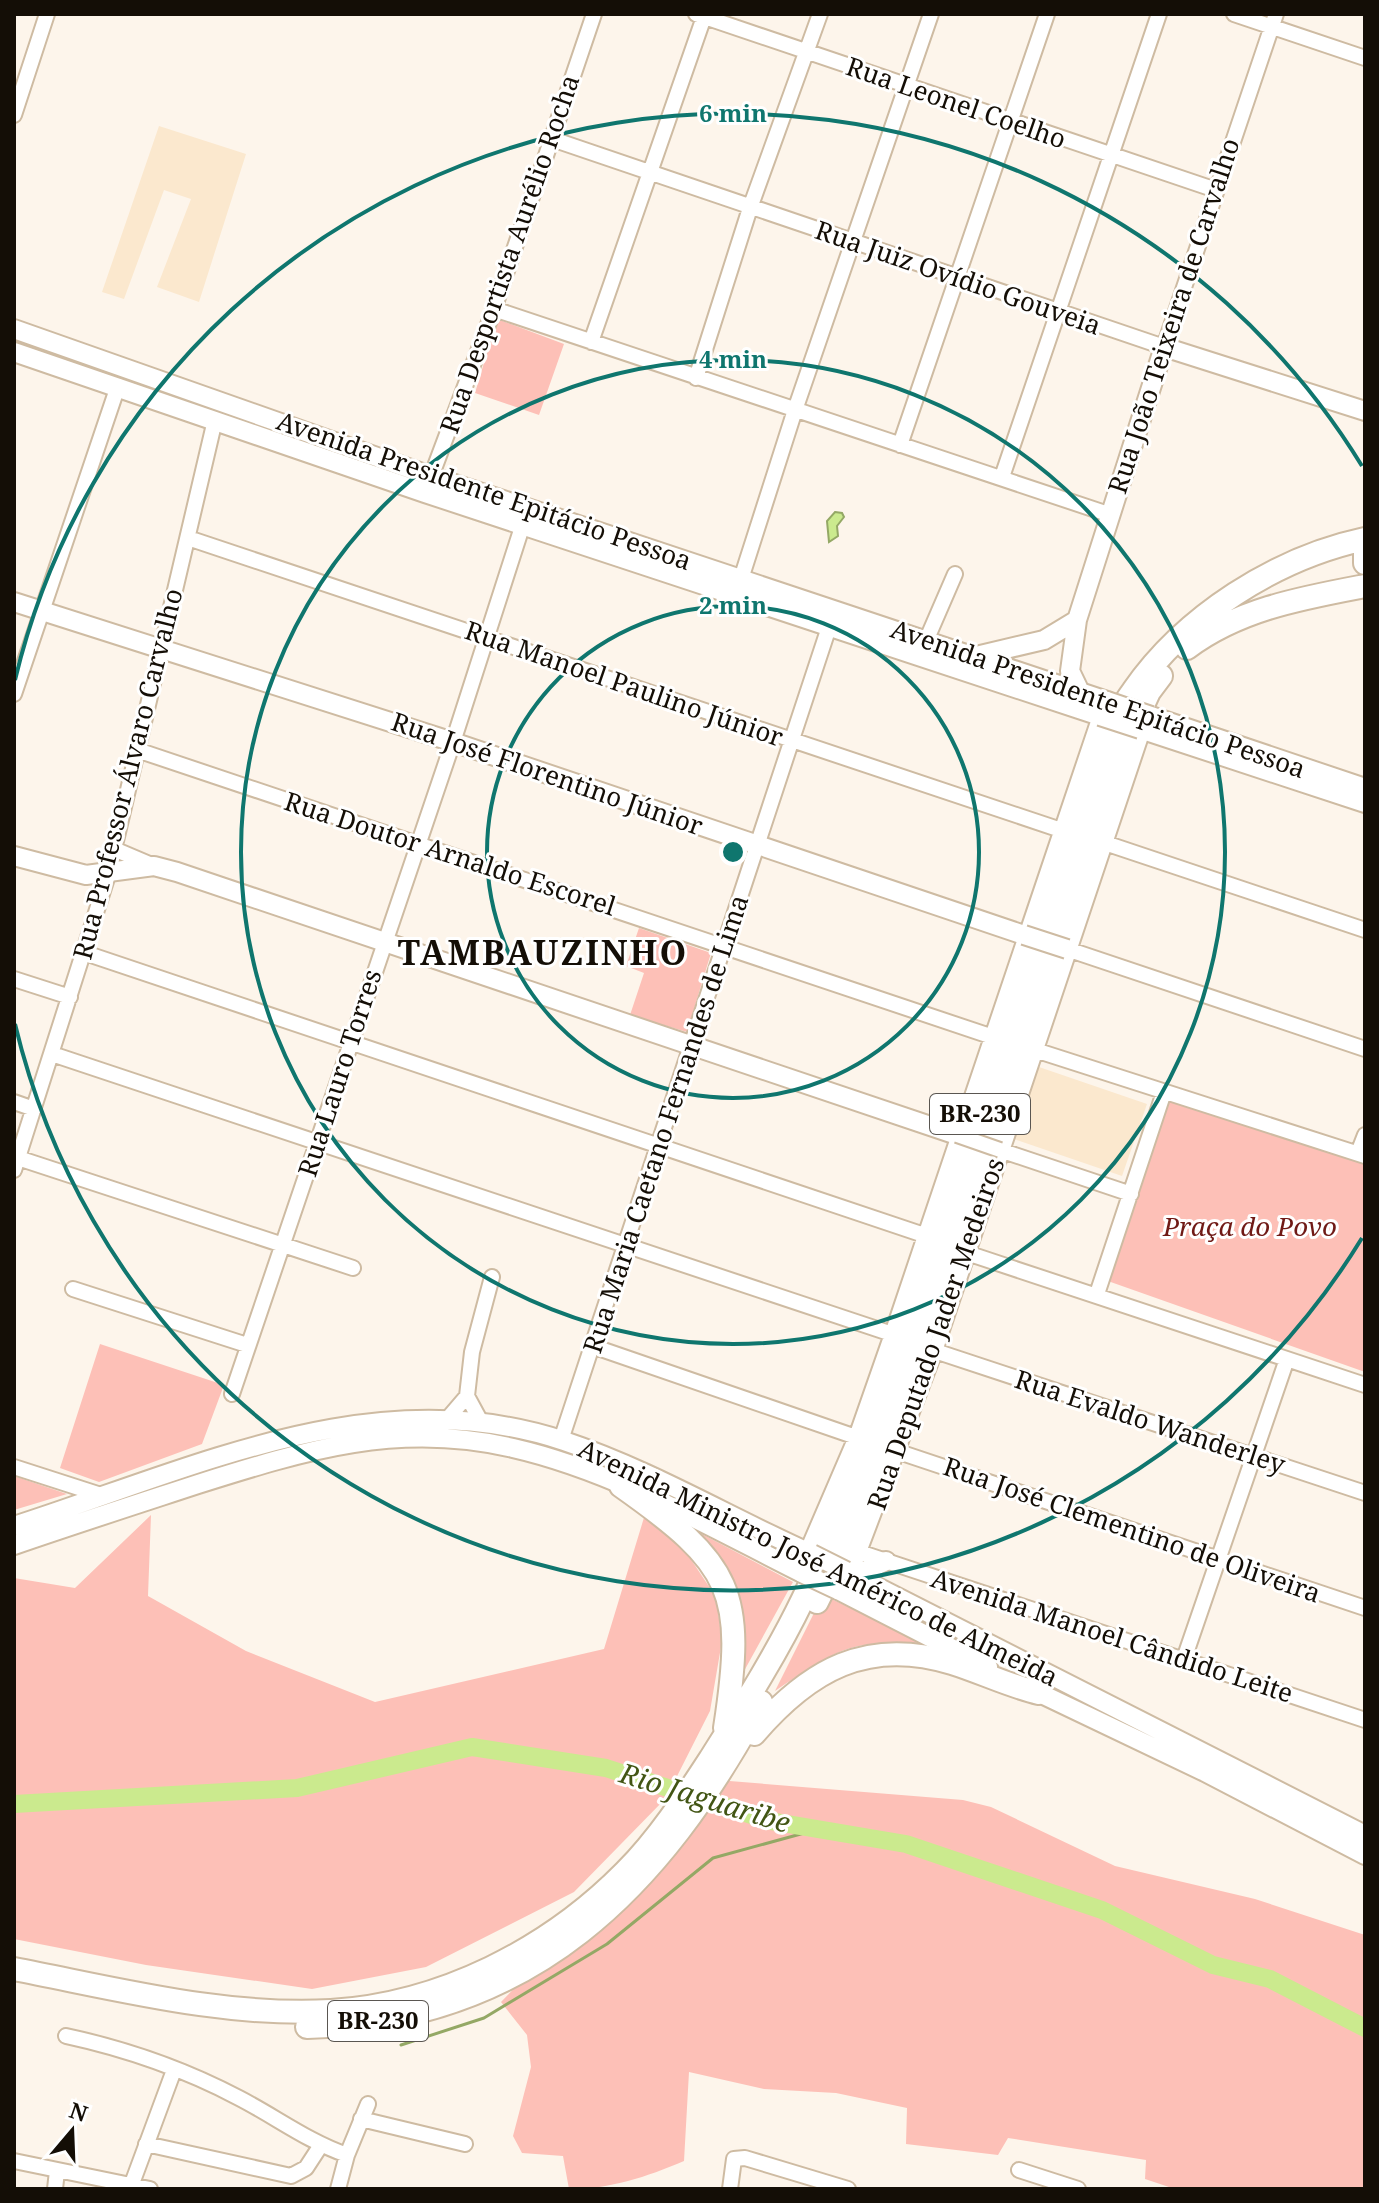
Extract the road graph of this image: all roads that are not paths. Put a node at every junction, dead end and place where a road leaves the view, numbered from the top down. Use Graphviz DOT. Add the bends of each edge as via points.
graph roads {
  1 [pos="47,14"];
  2 [pos="594,14"];
  3 [pos="820,14"];
  4 [pos="931,14"];
  5 [pos="1047,14"];
  6 [pos="1159,14"];
  7 [pos="1234,14"];
  8 [pos="702,15"];
  9 [pos="1274,20"];
  10 [pos="806,53"];
  11 [pos="1365,58"];
  12 [pos="907,86"];
  13 [pos="14,115"];
  14 [pos="1012,121"];
  15 [pos="552,139"];
  16 [pos="1112,157"];
  17 [pos="649,174"];
  18 [pos="1216,190"];
  19 [pos="750,208"];
  20 [pos="854,244"];
  21 [pos="960,277"];
  22 [pos="494,309"];
  23 [pos="1060,313"];
  24 [pos="14,329"];
  25 [pos="591,342"];
  26 [pos="1164,347"];
  27 [pos="14,352"];
  28 [pos="696,378"];
  29 [pos="118,386"];
  30 [pos="795,410"];
  31 [pos="1365,411"];
  32 [pos="215,420"];
  33 [pos="900,445"];
  34 [pos="1002,477"];
  35 [pos="428,485"];
  36 [pos="1108,514"];
  37 [pos="523,524"];
  38 [pos="188,538"];
  39 [pos="1365,539"];
  40 [pos="1365,552"];
  41 [pos="1365,563"];
  42 [pos="955,574"];
  43 [pos="741,579"];
  44 [pos="1365,586"];
  45 [pos="14,602"];
  46 [pos="40,611"];
  47 [pos="832,618"];
  48 [pos="1077,620"];
  49 [pos="485,637"];
  50 [pos="926,641"];
  51 [pos="160,647"];
  52 [pos="973,656"];
  53 [pos="14,694"];
  54 [pos="1081,694"];
  55 [pos="1104,709"];
  56 [pos="1145,725"];
  57 [pos="453,742"];
  58 [pos="792,742"];
  59 [pos="137,750"];
  60 [pos="1365,788"];
  61 [pos="1365,803"];
  62 [pos="1061,830"];
  63 [pos="419,842"];
  64 [pos="1105,843"];
  65 [pos="758,846"];
  66 [pos="114,849"];
  67 [pos="14,856"];
  68 [pos="154,866"];
  69 [pos="108,875"];
  70 [pos="1365,930"];
  71 [pos="1024,935"];
  72 [pos="383,940"];
  73 [pos="726,947"];
  74 [pos="1067,949"];
  75 [pos="85,953"];
  76 [pos="14,979"];
  77 [pos="70,997"];
  78 [pos="990,1036"];
  79 [pos="352,1042"];
  80 [pos="693,1045"];
  81 [pos="1365,1049"];
  82 [pos="1035,1050"];
  83 [pos="52,1054"];
  84 [pos="1164,1092"];
  85 [pos="14,1102"];
  86 [pos="34,1109"];
  87 [pos="957,1135"];
  88 [pos="1365,1135"];
  89 [pos="317,1142"];
  90 [pos="660,1144"];
  91 [pos="1000,1150"];
  92 [pos="1362,1155"];
  93 [pos="16,1164"];
  94 [pos="1131,1194"];
  95 [pos="924,1235"];
  96 [pos="283,1244"];
  97 [pos="626,1244"];
  98 [pos="967,1253"];
  99 [pos="353,1268"];
  100 [pos="492,1277"];
  101 [pos="73,1289"];
  102 [pos="1097,1294"];
  103 [pos="892,1334"];
  104 [pos="247,1345"];
  105 [pos="592,1346"];
  106 [pos="935,1351"];
  107 [pos="1287,1359"];
  108 [pos="1365,1385"];
  109 [pos="232,1394"];
  110 [pos="467,1396"];
  111 [pos="449,1417"];
  112 [pos="480,1420"];
  113 [pos="856,1437"];
  114 [pos="561,1440"];
  115 [pos="899,1452"];
  116 [pos="1251,1457"];
  117 [pos="14,1467"];
  118 [pos="621,1486"];
  119 [pos="1365,1493"];
  120 [pos="105,1496"];
  121 [pos="14,1526"];
  122 [pos="14,1545"];
  123 [pos="809,1552"];
  124 [pos="859,1552"];
  125 [pos="1218,1558"];
  126 [pos="886,1561"];
  127 [pos="855,1573"];
  128 [pos="1365,1608"];
  129 [pos="1184,1659"];
  130 [pos="1039,1693"];
  131 [pos="1365,1720"];
  132 [pos="724,1737"];
  133 [pos="1206,1762"];
  134 [pos="714,1774"];
  135 [pos="676,1825"];
  136 [pos="1365,1826"];
  137 [pos="1365,1835"];
  138 [pos="1365,1855"];
  139 [pos="14,1969"];
  140 [pos="14,1981"];
  141 [pos="66,2036"];
  142 [pos="174,2070"];
  143 [pos="368,2104"];
  144 [pos="361,2119"];
  145 [pos="146,2144"];
  146 [pos="465,2144"];
  147 [pos="321,2145"];
  148 [pos="347,2155"];
  149 [pos="14,2161"];
  150 [pos="1019,2170"];
  151 [pos="57,2171"];
  152 [pos="130,2187"];
  153 [pos="842,2188"];
  154 [pos="55,2189"];
  155 [pos="150,2189"];
  156 [pos="338,2189"];
  157 [pos="730,2189"];
  158 [pos="1078,2189"];
  1 -- 13 [label="street"];
  2 -- 15 [label="street, Rua Desportista Aurélio Rocha"];
  3 -- 10 [label="street"];
  4 -- 12 [label="street"];
  5 -- 14 [label="street"];
  6 -- 16 [label="street"];
  7 -- 9 [label="street"];
  8 -- 10 [label="street, Rua Leonel Coelho"];
  8 -- 17 [label="street"];
  9 -- 11 [label="street"];
  9 -- 18 [label="street, Rua João Teixeira de Carvalho"];
  10 -- 12 [label="street, Rua Leonel Coelho"];
  10 -- 19 [label="street"];
  12 -- 14 [label="street, Rua Leonel Coelho"];
  12 -- 20 [label="street"];
  14 -- 16 [label="street, Rua Leonel Coelho"];
  14 -- 21 [label="street"];
  15 -- 17 [label="street, Rua Juiz Ovídio Gouveia"];
  15 -- 22 [label="street, Rua Desportista Aurélio Rocha"];
  16 -- 18 [label="street, Rua Leonel Coelho"];
  16 -- 23 [label="street"];
  17 -- 19 [label="street, Rua Juiz Ovídio Gouveia"];
  17 -- 25 [label="street"];
  18 -- 26 [label="street, Rua João Teixeira de Carvalho"];
  19 -- 20 [label="street, Rua Juiz Ovídio Gouveia"];
  19 -- 28 [label="street"];
  20 -- 21 [label="street, Rua Juiz Ovídio Gouveia"];
  20 -- 30 [label="street"];
  21 -- 23 [label="street, Rua Juiz Ovídio Gouveia"];
  21 -- 33 [label="street"];
  22 -- 25 [label="street"];
  22 -- 35 [label="street, Rua Desportista Aurélio Rocha"];
  23 -- 26 [label="street, Rua Juiz Ovídio Gouveia"];
  23 -- 34 [label="street"];
  24 -- 35 [label="main road, Avenida Presidente Epitácio Pessoa"];
  25 -- 28 [label="street"];
  26 -- 31 [label="main road, Rua Juiz Ovídio Gouveia"];
  26 -- 36 [label="main road, Rua João Teixeira de Carvalho"];
  27 -- 29 [label="main road, Avenida Presidente Epitácio Pessoa"];
  28 -- 30 [label="street"];
  29 -- 32 [label="main road, Avenida Presidente Epitácio Pessoa"];
  29 -- 46 [label="street"];
  30 -- 33 [label="street"];
  30 -- 43 [label="street"];
  32 -- 35 [label="main road, Avenida Presidente Epitácio Pessoa"];
  32 -- 38 [label="street, Rua Professor Álvaro Carvalho"];
  33 -- 34 [label="street"];
  34 -- 36 [label="street"];
  35 -- 37 [label="main road, Avenida Presidente Epitácio Pessoa"];
  35 -- 43 [label="main road, Avenida Presidente Epitácio Pessoa"];
  36 -- 48 [label="main road, Rua João Teixeira de Carvalho"];
  37 -- 47 [label="main road, Avenida Presidente Epitácio Pessoa"];
  37 -- 49 [label="street, Rua Lauro Torres"];
  38 -- 49 [label="street, Rua Manoel Paulino Júnior"];
  38 -- 51 [label="street, Rua Professor Álvaro Carvalho"];
  39 -- 132 [label="highway, BR-230" via="1292,565 1208,612 1149,668 1122,708 1100,757 849,1491 803,1600"];
  40 -- 41 [label="highway"];
  42 -- 50 [label="street"];
  43 -- 47 [label="main road, Avenida Presidente Epitácio Pessoa"];
  44 -- 134 [label="highway, BR-230" via="1306,597 1228,622 1182,652 1149,692 1121,753 855,1525 821,1594"];
  45 -- 46 [label="main road, Rua José Florentino Júnior"];
  46 -- 51 [label="main road, Rua José Florentino Júnior"];
  46 -- 53 [label="street"];
  47 -- 50 [label="main road, Avenida Presidente Epitácio Pessoa"];
  47 -- 55 [label="main road, Avenida Presidente Epitácio Pessoa"];
  47 -- 58 [label="street, Rua Maria Caetano Fernandes de Lima"];
  48 -- 52 [label="main road" via="1044,640"];
  48 -- 54 [label="main road, Rua João Teixeira de Carvalho" via="1070,671"];
  49 -- 57 [label="street, Rua Lauro Torres"];
  49 -- 58 [label="street, Rua Manoel Paulino Júnior"];
  50 -- 52 [label="main road, Avenida Presidente Epitácio Pessoa"];
  51 -- 57 [label="main road, Rua José Florentino Júnior"];
  51 -- 59 [label="street, Rua Professor Álvaro Carvalho"];
  52 -- 54 [label="main road, Avenida Presidente Epitácio Pessoa"];
  54 -- 55 [label="main road, Avenida Presidente Epitácio Pessoa"];
  55 -- 56 [label="main road, Avenida Presidente Epitácio Pessoa, bridge"];
  55 -- 62 [label="street, Rua Deputado Jader Medeiros"];
  56 -- 60 [label="main road, Avenida Presidente Epitácio Pessoa"];
  56 -- 61 [label="main road, Avenida Presidente Epitácio Pessoa"];
  56 -- 64 [label="street, Rua Deputado Jader Medeiros"];
  57 -- 63 [label="street, Rua Lauro Torres"];
  57 -- 65 [label="main road, Rua José Florentino Júnior"];
  58 -- 62 [label="street, Rua Manoel Paulino Júnior"];
  58 -- 65 [label="street, Rua Maria Caetano Fernandes de Lima"];
  59 -- 63 [label="street, Rua Doutor Arnaldo Escorel"];
  59 -- 66 [label="street, Rua Professor Álvaro Carvalho"];
  62 -- 71 [label="street, Rua Deputado Jader Medeiros"];
  63 -- 72 [label="street, Rua Lauro Torres"];
  63 -- 73 [label="street, Rua Doutor Arnaldo Escorel"];
  64 -- 70 [label="street"];
  64 -- 74 [label="street, Rua Deputado Jader Medeiros"];
  65 -- 71 [label="main road, Rua José Florentino Júnior"];
  65 -- 73 [label="street, Rua Maria Caetano Fernandes de Lima"];
  66 -- 68 [label="street"];
  66 -- 69 [label="street, Rua Professor Álvaro Carvalho"];
  67 -- 69 [label="main road" via="62,872"];
  68 -- 69 [label="main road"];
  68 -- 72 [label="main road"];
  69 -- 75 [label="street, Rua Professor Álvaro Carvalho"];
  71 -- 74 [label="main road, Rua José Florentino Júnior, bridge"];
  71 -- 78 [label="street, Rua Deputado Jader Medeiros"];
  72 -- 79 [label="street, Rua Lauro Torres"];
  72 -- 80 [label="main road"];
  73 -- 78 [label="street, Rua Doutor Arnaldo Escorel"];
  73 -- 80 [label="street, Rua Maria Caetano Fernandes de Lima"];
  74 -- 81 [label="street"];
  74 -- 82 [label="street, Rua Deputado Jader Medeiros"];
  75 -- 77 [label="street, Rua Professor Álvaro Carvalho"];
  75 -- 79 [label="street"];
  76 -- 77 [label="street"];
  77 -- 83 [label="street, Rua Professor Álvaro Carvalho"];
  78 -- 87 [label="street, Rua Deputado Jader Medeiros"];
  79 -- 89 [label="street, Rua Lauro Torres"];
  79 -- 90 [label="street"];
  80 -- 87 [label="main road"];
  80 -- 90 [label="street, Rua Maria Caetano Fernandes de Lima"];
  82 -- 84 [label="street"];
  82 -- 91 [label="street, Rua Deputado Jader Medeiros"];
  83 -- 86 [label="street, Rua Professor Álvaro Carvalho"];
  83 -- 89 [label="street"];
  84 -- 92 [label="street"];
  84 -- 94 [label="street"];
  85 -- 86 [label="street"];
  86 -- 93 [label="street, Rua Professor Álvaro Carvalho"];
  87 -- 91 [label="street, bridge"];
  87 -- 95 [label="street, Rua Deputado Jader Medeiros"];
  88 -- 92 [label="street"];
  89 -- 96 [label="street, Rua Lauro Torres"];
  89 -- 97 [label="street"];
  90 -- 95 [label="street"];
  90 -- 97 [label="street, Rua Maria Caetano Fernandes de Lima"];
  91 -- 94 [label="street"];
  91 -- 98 [label="street, Rua Deputado Jader Medeiros"];
  93 -- 96 [label="street"];
  94 -- 102 [label="street"];
  95 -- 103 [label="street, Rua Deputado Jader Medeiros"];
  96 -- 99 [label="street"];
  96 -- 104 [label="street, Rua Lauro Torres"];
  97 -- 103 [label="street"];
  97 -- 105 [label="street, Rua Maria Caetano Fernandes de Lima"];
  98 -- 102 [label="street"];
  98 -- 106 [label="street, Rua Deputado Jader Medeiros"];
  100 -- 110 [label="street"];
  101 -- 104 [label="street"];
  102 -- 107 [label="street"];
  103 -- 113 [label="street, Rua Deputado Jader Medeiros"];
  104 -- 109 [label="street, Rua Lauro Torres"];
  105 -- 113 [label="street"];
  105 -- 114 [label="street, Rua Maria Caetano Fernandes de Lima"];
  106 -- 115 [label="street, Rua Deputado Jader Medeiros"];
  106 -- 116 [label="street, Rua Evaldo Wanderley"];
  107 -- 108 [label="street"];
  107 -- 116 [label="street"];
  110 -- 111 [label="street"];
  110 -- 112 [label="street"];
  111 -- 112 [label="main road, Avenida Ministro José Américo de Almeida"];
  111 -- 120 [label="main road, Avenida Ministro José Américo de Almeida" via="321,1429"];
  112 -- 114 [label="main road, Avenida Ministro José Américo de Almeida"];
  113 -- 123 [label="street, Rua Deputado Jader Medeiros"];
  114 -- 123 [label="main road, Avenida Ministro José Américo de Almeida"];
  115 -- 124 [label="street, Rua Deputado Jader Medeiros"];
  115 -- 125 [label="street, Rua José Clementino de Oliveira"];
  116 -- 119 [label="street, Rua Evaldo Wanderley"];
  116 -- 125 [label="street"];
  117 -- 120 [label="street"];
  118 -- 122 [label="main road, Avenida Ministro José Américo de Almeida" via="514,1448 406,1435 286,1456"];
  118 -- 130 [label="main road, Avenida Ministro José Américo de Almeida, bridge"];
  118 -- 132 [label="highway" via="689,1536 726,1589 735,1646"];
  120 -- 121 [label="main road, Avenida Ministro José Américo de Almeida"];
  123 -- 127 [label="main road, Avenida Ministro José Américo de Almeida, bridge"];
  124 -- 126 [label="street, Avenida Manoel Cândido Leite"];
  124 -- 127 [label="street, Rua Deputado Jader Medeiros"];
  125 -- 128 [label="street, Rua José Clementino de Oliveira"];
  125 -- 129 [label="street"];
  126 -- 127 [label="main road"];
  126 -- 129 [label="street, Avenida Manoel Cândido Leite"];
  127 -- 133 [label="main road, Avenida Ministro José Américo de Almeida"];
  127 -- 136 [label="street"];
  129 -- 131 [label="street, Avenida Manoel Cândido Leite"];
  130 -- 133 [label="main road, Avenida Ministro José Américo de Almeida"];
  130 -- 134 [label="highway" via="924,1656 869,1656 830,1669 787,1698"];
  132 -- 134 [label="highway, BR-230"];
  133 -- 137 [label="main road, Avenida Ministro José Américo de Almeida"];
  133 -- 138 [label="main road, Avenida Ministro José Américo de Almeida"];
  134 -- 135 [label="highway, BR-230"];
  135 -- 139 [label="highway, BR-230" via="601,1895 536,1943 466,1980 383,2005 277,2012 203,2006"];
  135 -- 140 [label="highway, BR-230" via="611,1907 533,1965 479,1990 392,2018 305,2027 208,2018"];
  141 -- 142 [label="street" via="112,2046"];
  142 -- 145 [label="street"];
  142 -- 147 [label="street" via="238,2097"];
  143 -- 144 [label="street"];
  144 -- 146 [label="street"];
  144 -- 148 [label="street"];
  145 -- 147 [label="street" via="291,2176 306,2168"];
  145 -- 152 [label="street"];
  147 -- 148 [label="street"];
  148 -- 156 [label="street"];
  149 -- 151 [label="street"];
  150 -- 158 [label="street"];
  151 -- 152 [label="street"];
  151 -- 154 [label="street"];
  152 -- 155 [label="street"];
  153 -- 157 [label="street" via="757,2160 734,2159"];
}
